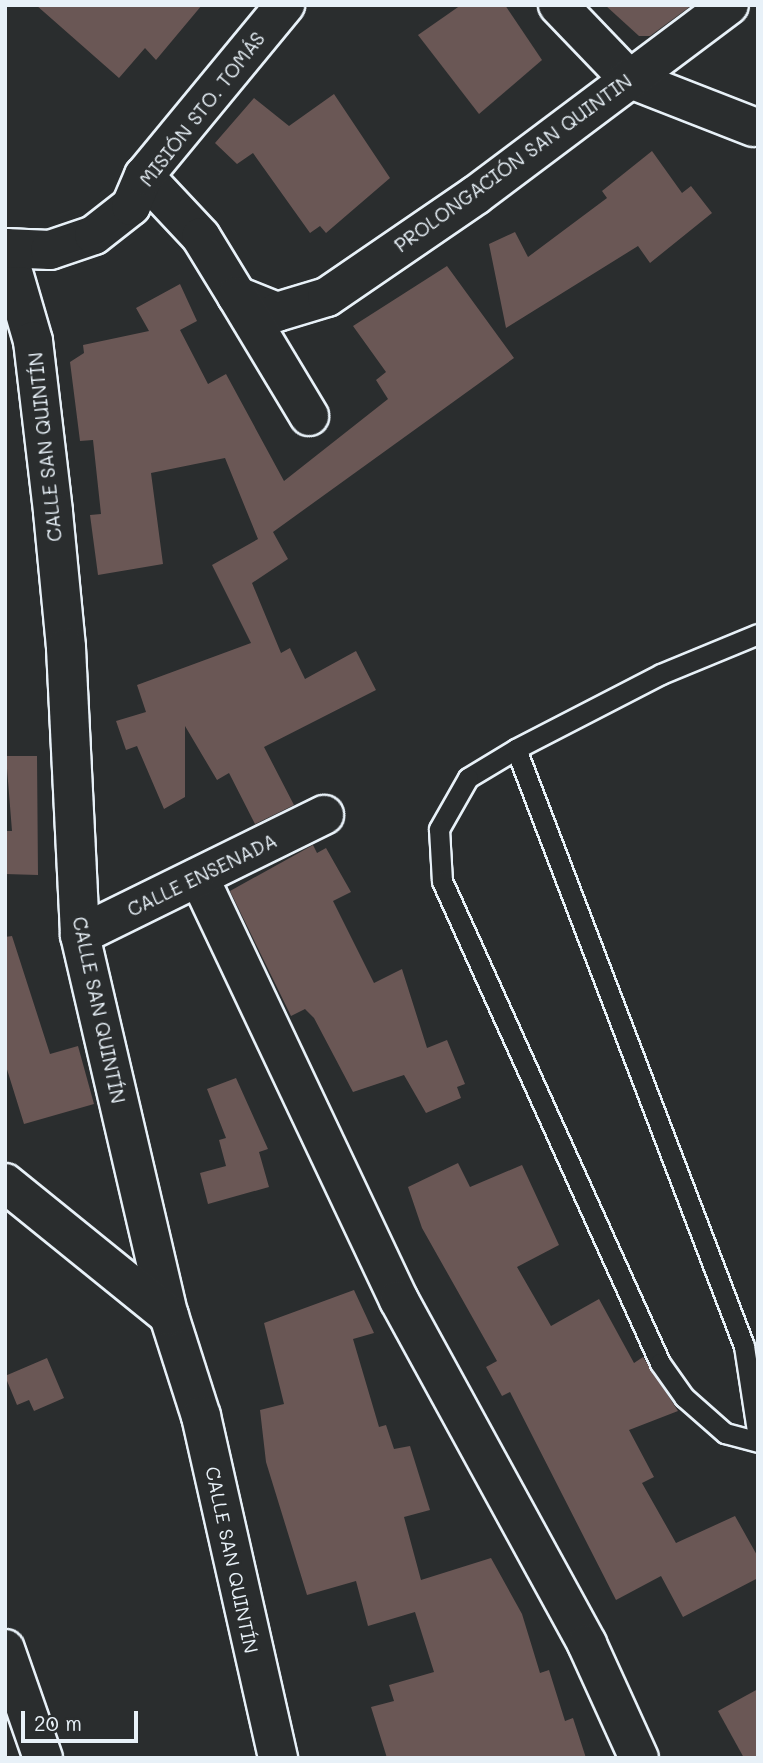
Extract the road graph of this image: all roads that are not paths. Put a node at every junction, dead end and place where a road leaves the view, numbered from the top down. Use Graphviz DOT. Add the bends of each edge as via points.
graph roads {
  1 [pos="285,5"];
  2 [pos="558,5"];
  3 [pos="729,5"];
  4 [pos="628,78"];
  5 [pos="754,127"];
  6 [pos="144,176"];
  7 [pos="6,248"];
  8 [pos="237,296"];
  9 [pos="309,416"];
  10 [pos="758,634"];
  11 [pos="516,749"];
  12 [pos="324,815"];
  13 [pos="198,877"];
  14 [pos="80,935"];
  15 [pos="5,1182"];
  16 [pos="169,1316"];
  17 [pos="758,1439"];
  18 [pos="5,1649"];
  19 [pos="43,1758"];
  20 [pos="278,1758"];
  21 [pos="639,1758"];
  1 -- 6 [label="street, MISIÓN STO. TOMÁS"];
  2 -- 4 [label="street"];
  3 -- 4 [label="street, PROLONGACIÓN SAN QUINTIN"];
  4 -- 5 [label="street"];
  4 -- 8 [label="street, PROLONGACIÓN SAN QUINTIN" via="476,195 327,297 277,312"];
  6 -- 7 [label="street, MISIÓN STO. TOMÁS" via="131,206 94,235 50,250"];
  6 -- 8 [label="street" via="201,237"];
  7 -- 14 [label="street, CALLE SAN QUINTÍN" via="33,341 53,512 66,649"];
  8 -- 9 [label="street"];
  10 -- 11 [label="lane" via="661,674"];
  11 -- 17 [label="lane" via="744,1346"];
  11 -- 17 [label="lane" via="468,778 439,830 442,881 660,1363 684,1397 725,1433"];
  12 -- 13 [label="street, CALLE ENSENADA"];
  13 -- 14 [label="street, CALLE ENSENADA"];
  13 -- 21 [label="street" via="399,1300 587,1644"];
  14 -- 16 [label="street, CALLE SAN QUINTÍN"];
  15 -- 16 [label="street"];
  16 -- 20 [label="street, CALLE SAN QUINTÍN" via="201,1416"];
  18 -- 19 [label="street"];
}
